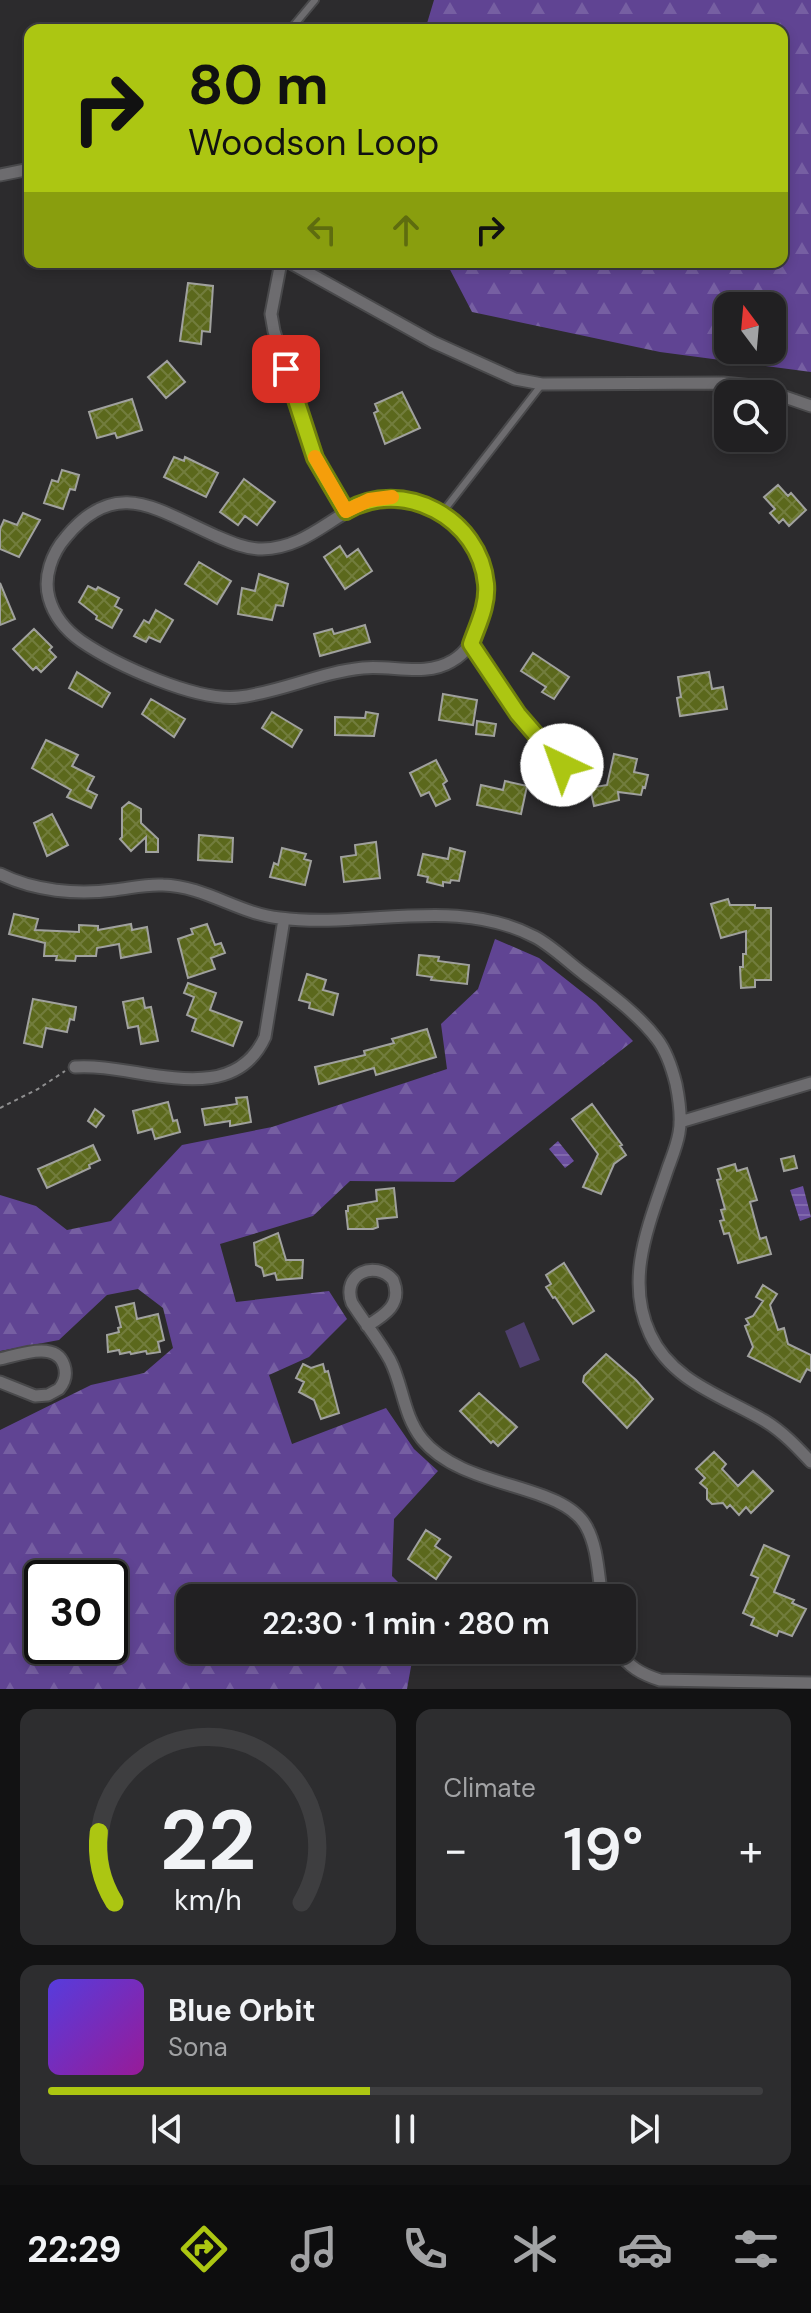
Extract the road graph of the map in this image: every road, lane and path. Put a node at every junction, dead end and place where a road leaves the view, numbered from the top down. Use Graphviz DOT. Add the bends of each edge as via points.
graph roads {
  1 [pos="315,0"];
  2 [pos="295,24"];
  3 [pos="24,170"];
  4 [pos="0,175"];
  5 [pos="280,268"];
  6 [pos="300,268"];
  7 [pos="542,384"];
  8 [pos="811,406"];
  9 [pos="346,511"];
  10 [pos="442,513"];
  11 [pos="471,644"];
  12 [pos="562,765"];
  13 [pos="0,874"];
  14 [pos="284,919"];
  15 [pos="75,1067"];
  16 [pos="811,1083"];
  17 [pos="0,1108"];
  18 [pos="680,1122"];
  19 [pos="367,1326"];
  20 [pos="0,1359"];
  21 [pos="0,1382"];
  22 [pos="811,1462"];
  23 [pos="600,1584"];
  24 [pos="628,1664"];
  25 [pos="811,1683"];
  1 -- 2 [label="lane"];
  3 -- 4 [label="street"];
  5 -- 9 [label="street" via="271,314 274,331 315,458"];
  6 -- 7 [label="street" via="445,348 515,379"];
  7 -- 8 [label="street" via="723,383 753,386"];
  7 -- 10 [label="lane"];
  9 -- 10 [label="street" via="369,500 395,497"];
  9 -- 11 [label="street" via="312,536 262,549 235,544 152,507 127,501 103,505 78,522 57,547 48,571 49,597 59,621 80,641 174,687 208,696 237,697 359,668 438,667"];
  10 -- 11 [label="street" via="469,538 484,569 486,600"];
  11 -- 12 [label="street" via="518,714"];
  13 -- 14 [label="street" via="67,891 182,886 249,912"];
  14 -- 15 [label="street" via="265,1037 238,1068 213,1078 187,1080 104,1066"];
  14 -- 18 [label="street" via="342,921 428,914 482,919 538,938 658,1040 672,1066"];
  15 -- 17 [label="path"];
  16 -- 18 [label="street"];
  18 -- 22 [label="street" via="640,1256 637,1281 650,1335 685,1377 765,1421"];
  19 -- 19 [label="street" via="391,1310 396,1297 393,1280 381,1271 363,1272 351,1283 350,1299"];
  19 -- 23 [label="street" via="391,1361 407,1413 422,1439 447,1462 471,1474 574,1511 593,1541"];
  20 -- 21 [label="street" via="53,1352 66,1374 59,1389 41,1396"];
  24 -- 25 [label="street" via="660,1680"];
}
